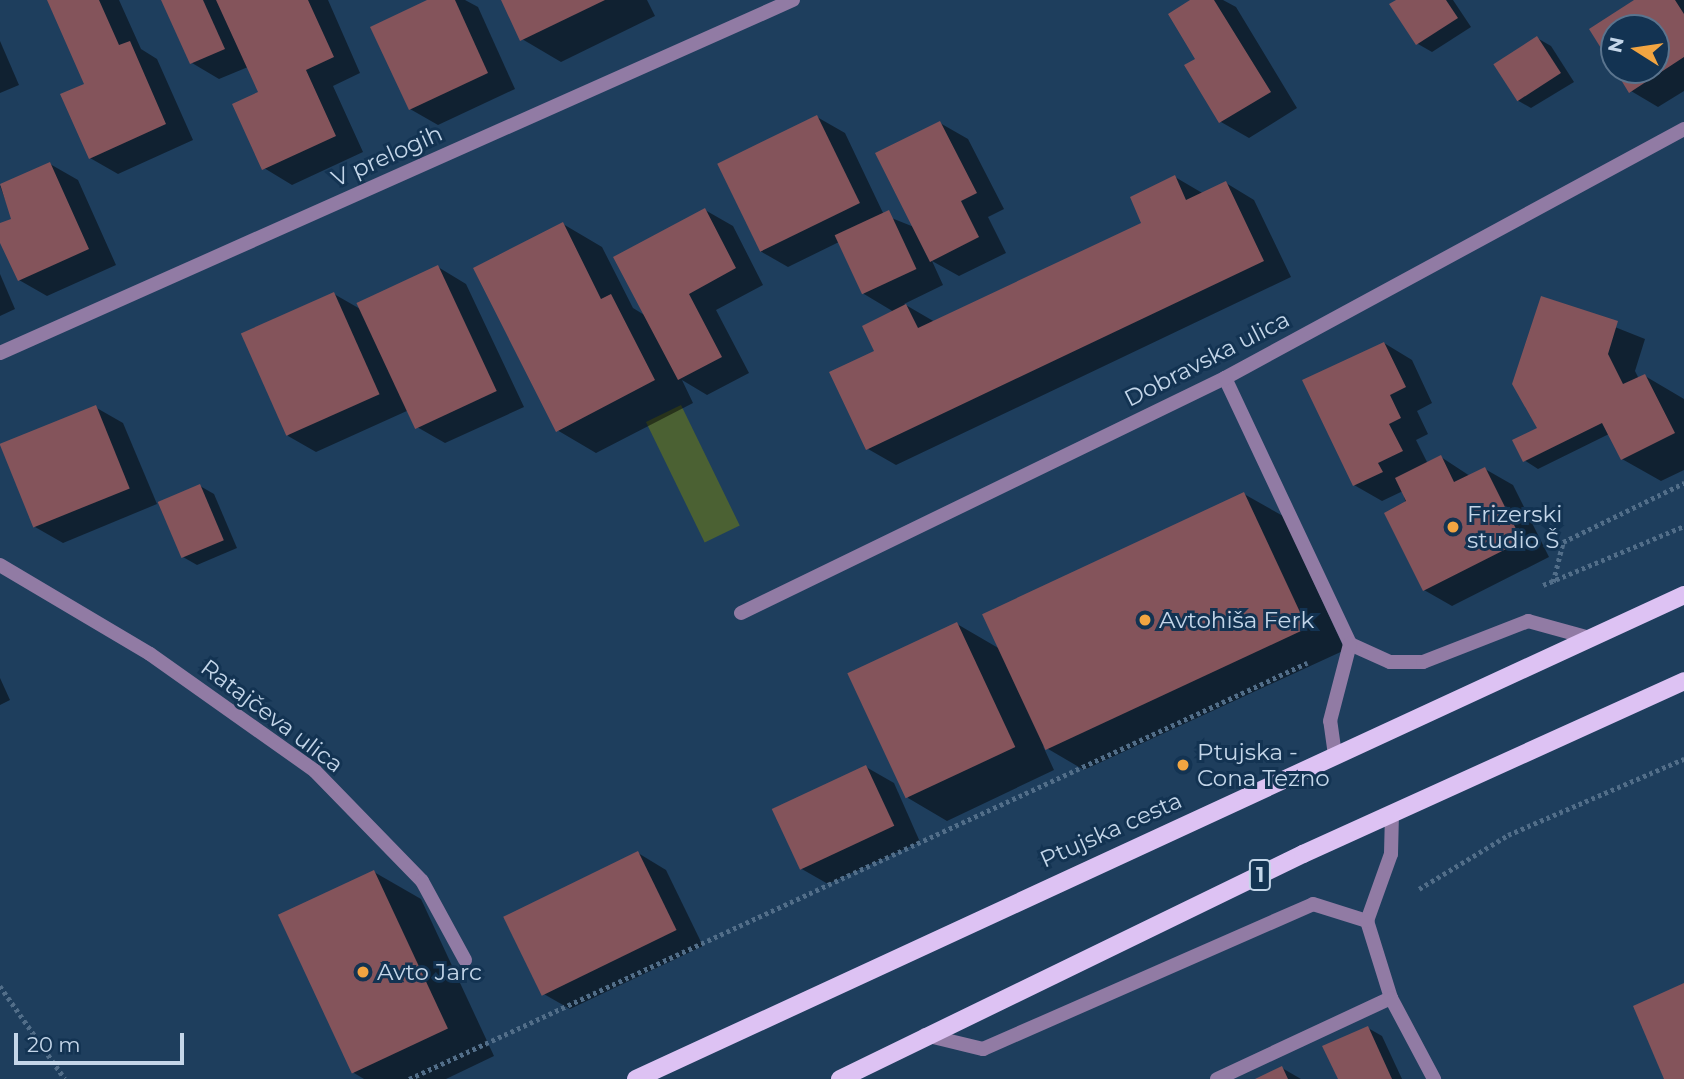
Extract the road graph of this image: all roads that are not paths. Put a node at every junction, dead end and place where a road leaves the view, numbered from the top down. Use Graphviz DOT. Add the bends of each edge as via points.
graph roads {
  1 [pos="793,0"];
  2 [pos="1684,129"];
  3 [pos="0,353"];
  4 [pos="1225,378"];
  5 [pos="0,565"];
  6 [pos="1684,595"];
  7 [pos="741,613"];
  8 [pos="1590,638"];
  9 [pos="1350,644"];
  10 [pos="1680,686"];
  11 [pos="1335,755"];
  12 [pos="1392,814"];
  13 [pos="1367,920"];
  14 [pos="465,960"];
  15 [pos="1391,998"];
  16 [pos="925,1035"];
  17 [pos="636,1079"];
  18 [pos="840,1079"];
  19 [pos="1217,1079"];
  20 [pos="1434,1079"];
  1 -- 3 [label="street, V prelogih"];
  2 -- 4 [label="street, Dobravska ulica"];
  4 -- 7 [label="street, Dobravska ulica"];
  4 -- 9 [label="street"];
  5 -- 14 [label="street, Ratajčeva ulica" via="150,654 315,771 422,881"];
  6 -- 8 [label="main road, Ptujska cesta"];
  8 -- 9 [label="street" via="1528,621 1423,662 1390,662"];
  8 -- 11 [label="main road, Ptujska cesta"];
  9 -- 11 [label="street" via="1330,721"];
  10 -- 12 [label="main road, 1"];
  11 -- 17 [label="main road, Ptujska cesta"];
  12 -- 13 [label="street" via="1391,854"];
  12 -- 16 [label="main road, 1"];
  13 -- 15 [label="street"];
  13 -- 16 [label="street" via="1313,904 983,1049"];
  15 -- 19 [label="street"];
  15 -- 20 [label="street"];
  16 -- 18 [label="main road, 1"];
}
